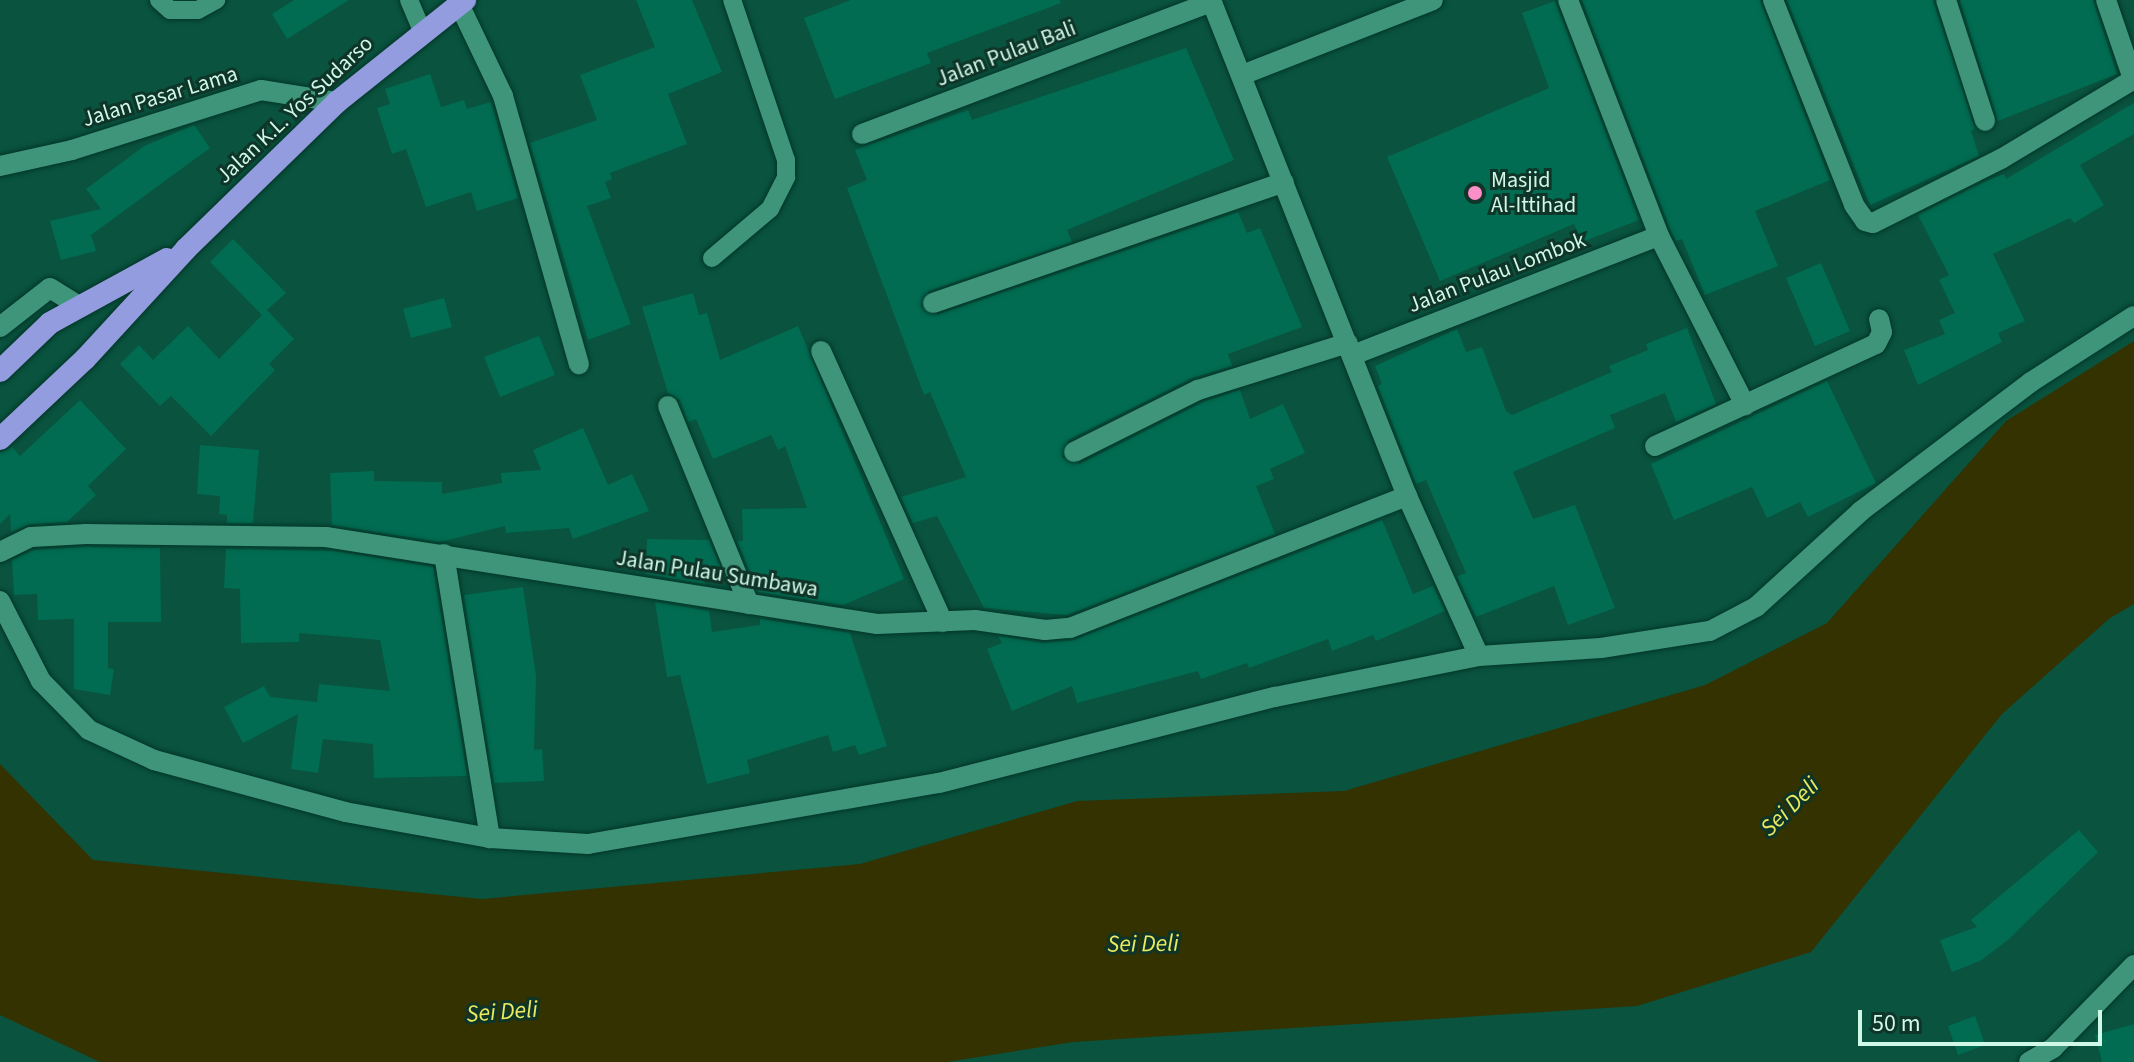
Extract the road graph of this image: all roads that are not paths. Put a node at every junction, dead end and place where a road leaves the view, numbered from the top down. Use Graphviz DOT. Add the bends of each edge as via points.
graph roads {
  1 [pos="159,0"];
  2 [pos="216,0"];
  3 [pos="409,0"];
  4 [pos="732,0"];
  5 [pos="1433,0"];
  6 [pos="1568,0"];
  7 [pos="1773,0"];
  8 [pos="1946,0"];
  9 [pos="2106,0"];
  10 [pos="1212,1"];
  11 [pos="456,6"];
  12 [pos="422,30"];
  13 [pos="1242,75"];
  14 [pos="2134,79"];
  15 [pos="337,102"];
  16 [pos="1985,121"];
  17 [pos="862,134"];
  18 [pos="0,166"];
  19 [pos="1284,182"];
  20 [pos="1659,236"];
  21 [pos="186,249"];
  22 [pos="712,258"];
  23 [pos="933,303"];
  24 [pos="80,307"];
  25 [pos="2134,316"];
  26 [pos="1879,319"];
  27 [pos="0,327"];
  28 [pos="1351,349"];
  29 [pos="821,351"];
  30 [pos="579,364"];
  31 [pos="0,371"];
  32 [pos="1745,405"];
  33 [pos="668,406"];
  34 [pos="0,439"];
  35 [pos="1655,446"];
  36 [pos="1074,452"];
  37 [pos="1407,496"];
  38 [pos="0,552"];
  39 [pos="444,554"];
  40 [pos="0,601"];
  41 [pos="749,604"];
  42 [pos="943,622"];
  43 [pos="1479,656"];
  44 [pos="490,838"];
  45 [pos="2134,965"];
  46 [pos="2055,1055"];
  47 [pos="2029,1062"];
  1 -- 2 [label="lane" via="170,10 198,10"];
  3 -- 12 [label="lane"];
  4 -- 22 [label="lane" via="786,160 786,177 770,209"];
  5 -- 13 [label="street"];
  6 -- 20 [label="street"];
  7 -- 14 [label="street" via="1854,205 1873,223 2001,159"];
  8 -- 16 [label="street"];
  9 -- 14 [label="street"];
  10 -- 13 [label="street"];
  10 -- 17 [label="street, Jalan Pulau Bali"];
  11 -- 12 [label="highway, Jalan K.L. Yos Sudarso"];
  11 -- 30 [label="street" via="503,96"];
  12 -- 15 [label="highway, Jalan K.L. Yos Sudarso"];
  13 -- 19 [label="street"];
  15 -- 18 [label="street, Jalan Pasar Lama" via="261,90 72,150"];
  15 -- 21 [label="highway, Jalan K.L. Yos Sudarso"];
  19 -- 23 [label="street"];
  19 -- 28 [label="street"];
  20 -- 28 [label="street, Jalan Pulau Lombok"];
  20 -- 32 [label="street"];
  21 -- 24 [label="highway, Jalan K.L. Yos Sudarso"];
  21 -- 34 [label="highway, Jalan K.L. Yos Sudarso" via="85,359"];
  24 -- 27 [label="street" via="50,288"];
  24 -- 31 [label="highway, Jalan K.L. Yos Sudarso" via="50,323"];
  25 -- 43 [label="street" via="2031,382 1861,511 1756,607 1710,631 1601,648"];
  26 -- 32 [label="street" via="1882,332 1876,344"];
  28 -- 36 [label="street, Jalan Pulau Lombok" via="1198,390"];
  28 -- 37 [label="street"];
  29 -- 42 [label="street"];
  32 -- 35 [label="street"];
  33 -- 41 [label="street"];
  37 -- 42 [label="street, Jalan Pulau Sumbawa" via="1070,628"];
  37 -- 43 [label="street"];
  38 -- 39 [label="street, Jalan Pulau Sumbawa" via="31,537 176,534 326,537"];
  39 -- 41 [label="street, Jalan Pulau Sumbawa"];
  39 -- 44 [label="street"];
  40 -- 44 [label="street" via="41,681 89,730 154,760 345,812"];
  41 -- 42 [label="street, Jalan Pulau Sumbawa" via="877,624"];
  43 -- 44 [label="street" via="1275,697 939,783 717,825 588,844"];
  45 -- 46 [label="street"];
  46 -- 47 [label="street"];
}
